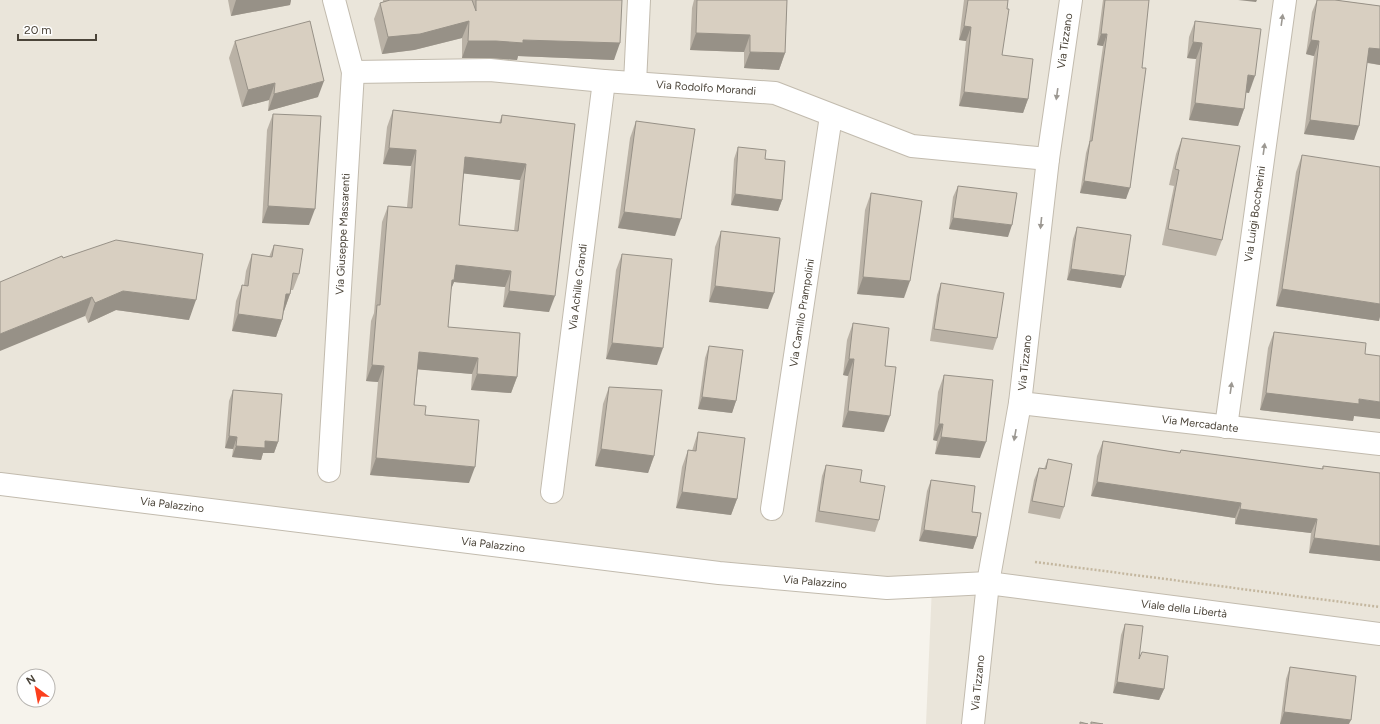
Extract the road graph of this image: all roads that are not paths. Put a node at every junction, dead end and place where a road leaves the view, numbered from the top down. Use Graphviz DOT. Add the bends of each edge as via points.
graph roads {
  1 [pos="334,0"];
  2 [pos="639,0"];
  3 [pos="1071,0"];
  4 [pos="1285,0"];
  5 [pos="353,72"];
  6 [pos="604,81"];
  7 [pos="635,83"];
  8 [pos="831,116"];
  9 [pos="1048,159"];
  10 [pos="1020,403"];
  11 [pos="1226,427"];
  12 [pos="1380,444"];
  13 [pos="329,470"];
  14 [pos="0,484"];
  15 [pos="552,492"];
  16 [pos="772,509"];
  17 [pos="988,583"];
  18 [pos="1380,634"];
  19 [pos="973,724"];
  1 -- 5 [label="street, Via Giuseppe Massarenti"];
  2 -- 7 [label="street"];
  3 -- 9 [label="street, Via Tizzano, one-way"];
  11 -- 4 [label="street, Via Luigi Boccherini, one-way"];
  5 -- 6 [label="street, Via Rodolfo Morandi" via="490,70"];
  5 -- 13 [label="street, Via Giuseppe Massarenti"];
  6 -- 7 [label="street, Via Rodolfo Morandi"];
  6 -- 15 [label="street, Via Achille Grandi"];
  7 -- 8 [label="street, Via Rodolfo Morandi" via="775,92"];
  8 -- 9 [label="street, Via Rodolfo Morandi" via="912,146"];
  8 -- 16 [label="street, Via Camillo Prampolini"];
  9 -- 10 [label="street, Via Tizzano, one-way"];
  10 -- 11 [label="street, Via Mercadante"];
  10 -- 17 [label="street, Via Tizzano, one-way"];
  11 -- 12 [label="street, Via Mercadante"];
  14 -- 17 [label="street, Via Palazzino" via="719,573 887,588"];
  17 -- 18 [label="street, Viale della Libertà"];
  17 -- 19 [label="street, Via Tizzano"];
}
